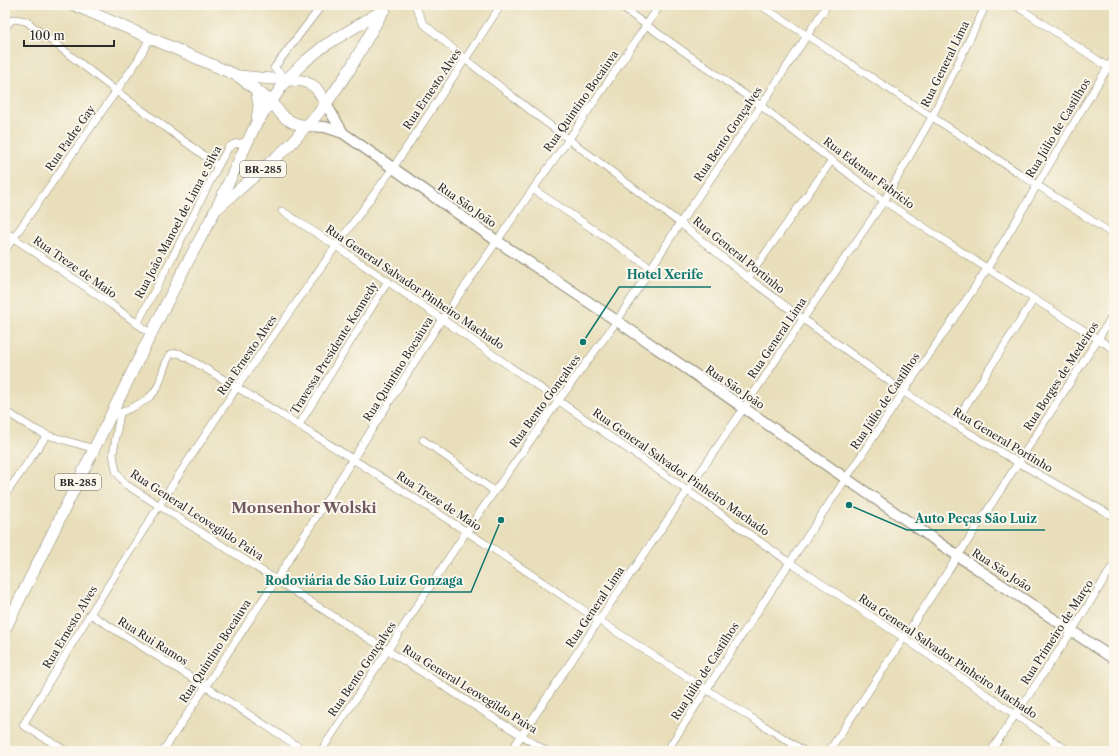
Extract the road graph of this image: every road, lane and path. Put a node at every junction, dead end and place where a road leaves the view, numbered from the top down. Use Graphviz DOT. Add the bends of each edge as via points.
graph roads {
  1 [pos="74,5"];
  2 [pos="322,5"];
  3 [pos="415,5"];
  4 [pos="501,5"];
  5 [pos="618,5"];
  6 [pos="660,5"];
  7 [pos="760,5"];
  8 [pos="827,5"];
  9 [pos="986,5"];
  10 [pos="1015,5"];
  11 [pos="387,7"];
  12 [pos="646,26"];
  13 [pos="5,29"];
  14 [pos="807,36"];
  15 [pos="150,38"];
  16 [pos="1114,58"];
  17 [pos="465,59"];
  18 [pos="1111,69"];
  19 [pos="238,76"];
  20 [pos="287,79"];
  21 [pos="256,89"];
  22 [pos="116,91"];
  23 [pos="271,102"];
  24 [pos="326,104"];
  25 [pos="760,106"];
  26 [pos="932,117"];
  27 [pos="256,124"];
  28 [pos="306,126"];
  29 [pos="343,133"];
  30 [pos="569,139"];
  31 [pos="247,142"];
  32 [pos="832,160"];
  33 [pos="218,166"];
  34 [pos="393,168"];
  35 [pos="1036,185"];
  36 [pos="533,189"];
  37 [pos="884,200"];
  38 [pos="216,209"];
  39 [pos="282,211"];
  40 [pos="680,222"];
  41 [pos="5,232"];
  42 [pos="1114,235"];
  43 [pos="13,237"];
  44 [pos="498,241"];
  45 [pos="336,246"];
  46 [pos="5,250"];
  47 [pos="651,268"];
  48 [pos="987,268"];
  49 [pos="748,278"];
  50 [pos="388,281"];
  51 [pos="1034,299"];
  52 [pos="1114,313"];
  53 [pos="442,319"];
  54 [pos="803,319"];
  55 [pos="617,321"];
  56 [pos="137,324"];
  57 [pos="151,334"];
  58 [pos="1098,339"];
  59 [pos="1114,349"];
  60 [pos="237,387"];
  61 [pos="904,392"];
  62 [pos="559,400"];
  63 [pos="744,408"];
  64 [pos="5,410"];
  65 [pos="117,412"];
  66 [pos="954,424"];
  67 [pos="299,425"];
  68 [pos="47,435"];
  69 [pos="423,440"];
  70 [pos="95,449"];
  71 [pos="353,460"];
  72 [pos="1019,463"];
  73 [pos="847,478"];
  74 [pos="494,491"];
  75 [pos="688,491"];
  76 [pos="5,494"];
  77 [pos="159,506"];
  78 [pos="1114,517"];
  79 [pos="466,532"];
  80 [pos="958,556"];
  81 [pos="789,562"];
  82 [pos="1114,564"];
  83 [pos="276,580"];
  84 [pos="90,614"];
  85 [pos="599,620"];
  86 [pos="5,629"];
  87 [pos="1072,631"];
  88 [pos="904,638"];
  89 [pos="388,651"];
  90 [pos="1114,659"];
  91 [pos="205,686"];
  92 [pos="706,690"];
  93 [pos="1016,714"];
  94 [pos="522,735"];
  95 [pos="66,751"];
  96 [pos="163,751"];
  97 [pos="305,751"];
  98 [pos="321,751"];
  99 [pos="511,751"];
  100 [pos="546,751"];
  101 [pos="667,751"];
  102 [pos="804,751"];
  103 [pos="829,751"];
  104 [pos="991,751"];
  105 [pos="1068,751"];
  1 -- 15 [label="main road"];
  2 -- 20 [label="street" via="274,68"];
  3 -- 17 [label="street, Rua General Portinho" via="423,23"];
  4 -- 17 [label="street, Rua Ernesto Alves"];
  5 -- 12 [label="street, Rua Edemar Fabrício"];
  6 -- 12 [label="street, Rua Quintino Bocaiuva"];
  7 -- 14 [label="street"];
  8 -- 14 [label="street, Rua Bento Gonçalves"];
  9 -- 26 [label="street, Rua General Lima"];
  10 -- 18 [label="street"];
  11 -- 20 [label="main road, BR-285" via="324,46"];
  11 -- 24 [label="main road, BR-285"];
  12 -- 25 [label="street, Rua Edemar Fabrício"];
  12 -- 30 [label="street, Rua Quintino Bocaiuva"];
  13 -- 22 [label="street" via="10,21 15,19 26,22"];
  14 -- 25 [label="street, Rua Bento Gonçalves"];
  14 -- 26 [label="street"];
  15 -- 19 [label="main road"];
  15 -- 22 [label="street, Rua Padre Gay"];
  16 -- 18 [label="street, Rua Júlio de Castilhos"];
  17 -- 30 [label="street, Rua General Portinho"];
  17 -- 34 [label="street, Rua Ernesto Alves"];
  18 -- 35 [label="street, Rua Júlio de Castilhos"];
  19 -- 20 [label="main road"];
  19 -- 21 [label="main road"];
  20 -- 23 [label="main road, BR-285"];
  20 -- 24 [label="main road" via="312,85"];
  21 -- 23 [label="main road"];
  21 -- 27 [label="main road" via="259,105"];
  22 -- 33 [label="street"];
  22 -- 43 [label="street, Rua Padre Gay"];
  23 -- 27 [label="main road, BR-285"];
  23 -- 28 [label="main road" via="285,118"];
  24 -- 28 [label="main road, BR-285"];
  24 -- 29 [label="main road, Rua São João"];
  25 -- 32 [label="street, Rua Edemar Fabrício"];
  25 -- 40 [label="street, Rua Bento Gonçalves"];
  26 -- 35 [label="street"];
  26 -- 37 [label="street, Rua General Lima"];
  27 -- 31 [label="main road, BR-285"];
  28 -- 29 [label="main road, Rua São João"];
  28 -- 38 [label="main road, BR-285" via="291,144"];
  29 -- 34 [label="main road, Rua São João"];
  30 -- 36 [label="street, Rua Quintino Bocaiuva"];
  30 -- 40 [label="street, Rua General Portinho"];
  31 -- 33 [label="street, Rua João Manoel de Lima e Silva" via="234,144 228,148"];
  31 -- 38 [label="main road, BR-285"];
  32 -- 37 [label="street, Rua Edemar Fabrício"];
  32 -- 49 [label="street"];
  33 -- 56 [label="street, Rua João Manoel de Lima e Silva"];
  34 -- 44 [label="main road, Rua São João"];
  34 -- 45 [label="street, Rua Ernesto Alves"];
  35 -- 42 [label="street"];
  35 -- 48 [label="street, Rua Júlio de Castilhos"];
  36 -- 44 [label="street, Rua Quintino Bocaiuva"];
  36 -- 47 [label="street"];
  37 -- 48 [label="street, Rua Edemar Fabrício"];
  37 -- 54 [label="street, Rua General Lima"];
  38 -- 57 [label="main road, BR-285"];
  39 -- 45 [label="street, Rua General Salvador Pinheiro Machado"];
  40 -- 47 [label="street, Rua Bento Gonçalves"];
  40 -- 49 [label="street, Rua General Portinho"];
  41 -- 43 [label="street, Rua Treze de Maio"];
  43 -- 46 [label="street, Rua Padre Gay"];
  43 -- 56 [label="street, Rua Treze de Maio"];
  44 -- 53 [label="street, Rua Quintino Bocaiuva"];
  44 -- 55 [label="main road, Rua São João"];
  45 -- 50 [label="street, Rua General Salvador Pinheiro Machado"];
  45 -- 60 [label="street, Rua Ernesto Alves"];
  47 -- 55 [label="street, Rua Bento Gonçalves"];
  48 -- 51 [label="street, Rua Edemar Fabrício"];
  48 -- 61 [label="street, Rua Júlio de Castilhos"];
  49 -- 54 [label="street, Rua General Portinho"];
  50 -- 53 [label="street, Rua General Salvador Pinheiro Machado"];
  50 -- 67 [label="street, Travessa Presidente Kennedy"];
  51 -- 58 [label="street, Rua Edemar Fabrício"];
  51 -- 66 [label="street"];
  52 -- 58 [label="street, Rua Borges de Medeiros"];
  53 -- 62 [label="street, Rua General Salvador Pinheiro Machado"];
  53 -- 71 [label="street, Rua Quintino Bocaiuva"];
  54 -- 61 [label="street, Rua General Portinho"];
  54 -- 63 [label="street, Rua General Lima"];
  55 -- 62 [label="street, Rua Bento Gonçalves"];
  55 -- 63 [label="main road, Rua São João"];
  56 -- 57 [label="street, Rua Treze de Maio"];
  57 -- 65 [label="main road, BR-285"];
  58 -- 59 [label="street, Rua Edemar Fabrício"];
  58 -- 72 [label="street, Rua Borges de Medeiros"];
  60 -- 65 [label="street, Rua Treze de Maio" via="179,353 171,354 166,360 155,393 147,400"];
  60 -- 67 [label="street, Rua Treze de Maio"];
  60 -- 77 [label="street, Rua Ernesto Alves"];
  61 -- 66 [label="street, Rua General Portinho"];
  61 -- 73 [label="street, Rua Júlio de Castilhos"];
  62 -- 74 [label="street, Rua Bento Gonçalves"];
  62 -- 75 [label="street, Rua General Salvador Pinheiro Machado"];
  63 -- 73 [label="main road, Rua São João"];
  63 -- 75 [label="street, Rua General Lima"];
  64 -- 68 [label="street"];
  65 -- 70 [label="main road, BR-285"];
  65 -- 77 [label="street, Rua General Leovegildo Paiva" via="113,454 116,471 125,484"];
  66 -- 72 [label="street, Rua General Portinho"];
  67 -- 71 [label="street, Rua Treze de Maio"];
  68 -- 70 [label="street"];
  68 -- 76 [label="street"];
  69 -- 74 [label="street"];
  70 -- 86 [label="main road, BR-285"];
  71 -- 79 [label="street, Rua Treze de Maio"];
  71 -- 83 [label="street, Rua Quintino Bocaiuva"];
  72 -- 78 [label="street, Rua General Portinho"];
  72 -- 80 [label="street, Rua Borges de Medeiros"];
  73 -- 80 [label="main road, Rua São João"];
  73 -- 81 [label="street, Rua Júlio de Castilhos"];
  74 -- 79 [label="street, Rua Bento Gonçalves"];
  75 -- 81 [label="street, Rua General Salvador Pinheiro Machado"];
  75 -- 85 [label="street, Rua General Lima"];
  77 -- 83 [label="street, Rua General Leovegildo Paiva"];
  77 -- 84 [label="street, Rua Ernesto Alves"];
  79 -- 85 [label="street, Rua Treze de Maio"];
  79 -- 89 [label="street, Rua Bento Gonçalves"];
  80 -- 87 [label="main road, Rua São João"];
  80 -- 88 [label="street, Rua Borges de Medeiros"];
  81 -- 88 [label="street, Rua General Salvador Pinheiro Machado"];
  81 -- 92 [label="street, Rua Júlio de Castilhos"];
  82 -- 87 [label="street, Rua Primeiro de Março"];
  83 -- 89 [label="street, Rua General Leovegildo Paiva"];
  83 -- 91 [label="street, Rua Quintino Bocaiuva"];
  84 -- 91 [label="street, Rua Rui Ramos"];
  84 -- 95 [label="street, Rua Ernesto Alves" via="23,725"];
  85 -- 92 [label="street, Rua Treze de Maio"];
  85 -- 94 [label="street, Rua General Lima"];
  87 -- 90 [label="main road, Rua São João"];
  87 -- 93 [label="street, Rua Primeiro de Março"];
  88 -- 93 [label="street, Rua General Salvador Pinheiro Machado"];
  88 -- 103 [label="street, Rua Borges de Medeiros"];
  89 -- 94 [label="street, Rua General Leovegildo Paiva"];
  89 -- 98 [label="street, Rua Bento Gonçalves"];
  91 -- 96 [label="street, Rua Quintino Bocaiuva"];
  91 -- 97 [label="street, Rua Rui Ramos"];
  92 -- 101 [label="street, Rua Júlio de Castilhos"];
  92 -- 102 [label="street, Rua Treze de Maio"];
  93 -- 104 [label="street, Rua Primeiro de Março"];
  93 -- 105 [label="street, Rua General Salvador Pinheiro Machado"];
  94 -- 99 [label="street, Rua General Lima"];
  94 -- 100 [label="street, Rua General Leovegildo Paiva"];
}
